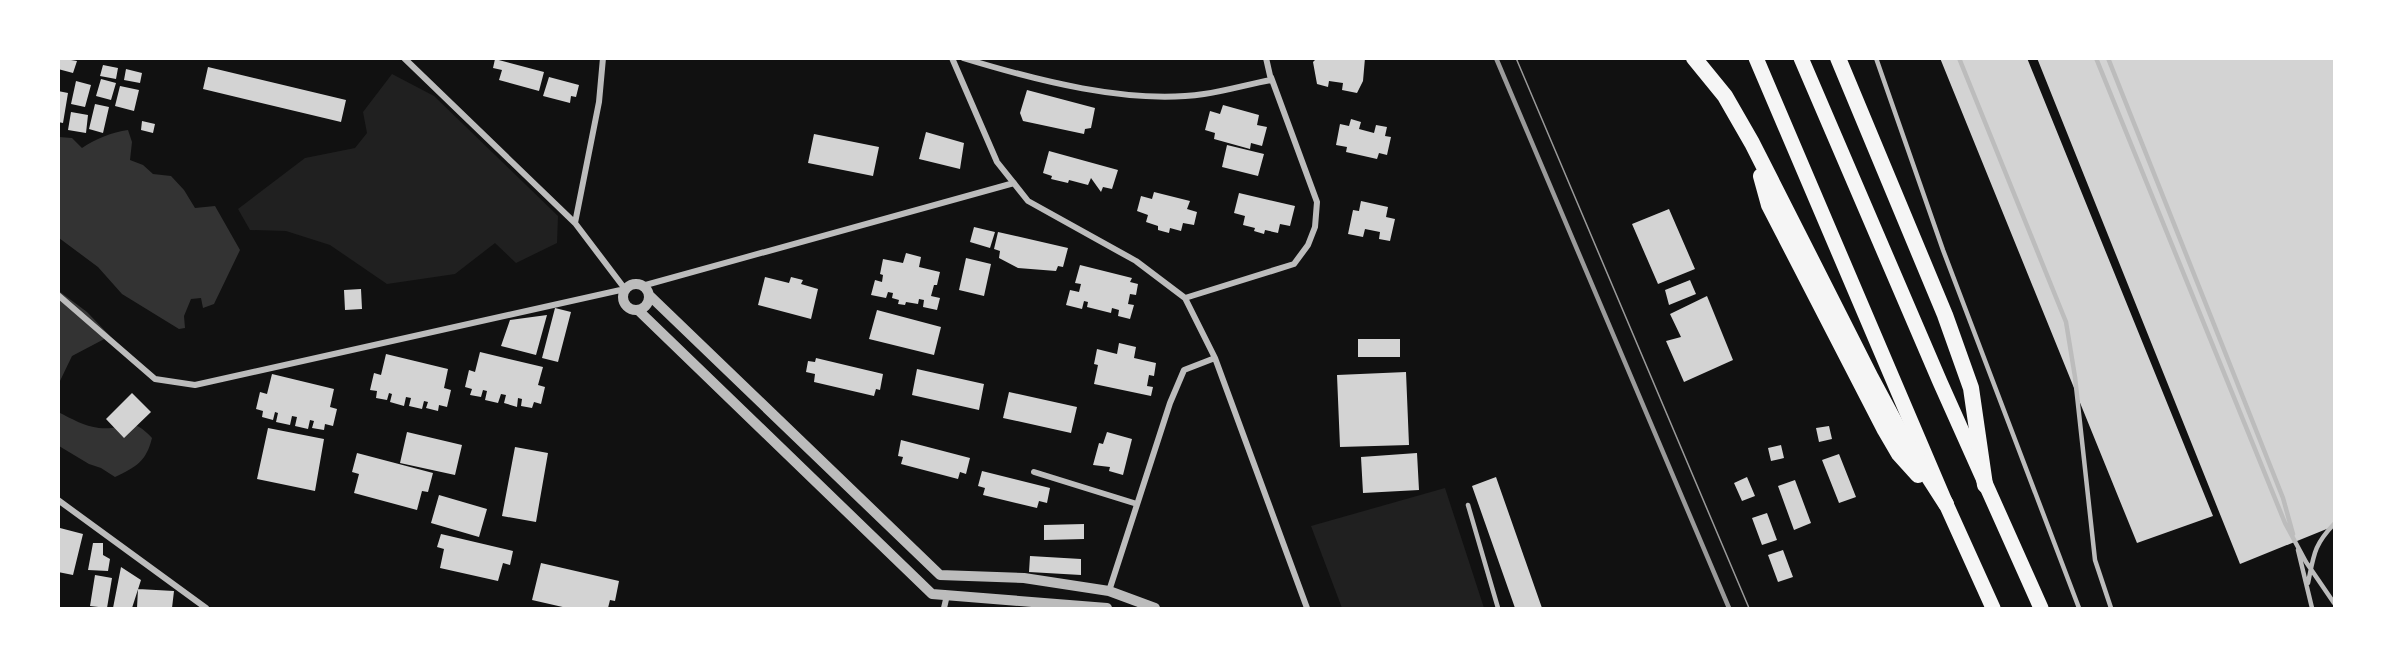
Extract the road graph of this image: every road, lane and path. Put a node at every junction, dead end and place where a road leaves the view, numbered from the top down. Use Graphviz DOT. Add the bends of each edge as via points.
graph roads {
  1 [pos="404,58"];
  2 [pos="603,58"];
  3 [pos="952,58"];
  4 [pos="963,58"];
  5 [pos="1266,58"];
  6 [pos="1694,58"];
  7 [pos="1756,58"];
  8 [pos="1801,58"];
  9 [pos="1838,58"];
  10 [pos="1876,58"];
  11 [pos="1959,58"];
  12 [pos="2096,58"];
  13 [pos="2108,58"];
  14 [pos="1014,183"];
  15 [pos="575,223"];
  16 [pos="642,286"];
  17 [pos="625,289"];
  18 [pos="58,295"];
  19 [pos="649,295"];
  20 [pos="1185,298"];
  21 [pos="639,311"];
  22 [pos="1215,358"];
  23 [pos="1034,472"];
  24 [pos="1986,485"];
  25 [pos="58,500"];
  26 [pos="1137,504"];
  27 [pos="1946,504"];
  28 [pos="1468,505"];
  29 [pos="2334,524"];
  30 [pos="2308,585"];
  31 [pos="1109,591"];
  32 [pos="947,595"];
  33 [pos="2334,603"];
  34 [pos="206,609"];
  35 [pos="944,609"];
  36 [pos="1107,609"];
  37 [pos="1155,609"];
  38 [pos="1307,609"];
  39 [pos="1498,609"];
  40 [pos="1993,609"];
  41 [pos="2040,609"];
  42 [pos="2079,609"];
  43 [pos="2111,609"];
  44 [pos="2312,609"];
  1 -- 15 [label="street"];
  2 -- 15 [label="street" via="599,102"];
  3 -- 14 [label="street" via="997,162"];
  4 -- 5 [label="street" via="1072,86 1147,96 1203,94 1271,80"];
  5 -- 20 [label="street" via="1317,202 1315,227 1308,246 1294,264"];
  6 -- 27 [label="highway" via="1725,96 1752,143 1881,397"];
  7 -- 27 [label="highway"];
  8 -- 24 [label="highway"];
  9 -- 24 [label="highway" via="1945,315 1971,388"];
  10 -- 42 [label="lane" via="1943,250"];
  11 -- 43 [label="lane" via="2066,322 2095,560"];
  12 -- 33 [label="lane" via="2285,523"];
  13 -- 30 [label="lane" via="2283,498"];
  14 -- 16 [label="street"];
  14 -- 20 [label="street" via="1028,201 1136,261"];
  15 -- 17 [label="street"];
  16 -- 17 [label="street" via="635,284"];
  16 -- 19 [label="street"];
  17 -- 18 [label="street" via="195,385 155,379"];
  17 -- 21 [label="street" via="623,303"];
  19 -- 21 [label="street" via="646,307"];
  19 -- 31 [label="street" via="940,575 1024,578"];
  20 -- 22 [label="street"];
  21 -- 32 [label="street" via="933,594"];
  22 -- 26 [label="street" via="1184,370"];
  22 -- 38 [label="street"];
  23 -- 26 [label="street"];
  24 -- 41 [label="highway"];
  25 -- 34 [label="street"];
  26 -- 31 [label="street"];
  27 -- 40 [label="highway"];
  28 -- 39 [label="lane"];
  29 -- 30 [label="lane" via="2320,539"];
  30 -- 44 [label="lane"];
  31 -- 37 [label="street"];
  32 -- 35 [label="street"];
  32 -- 36 [label="street"];
}
